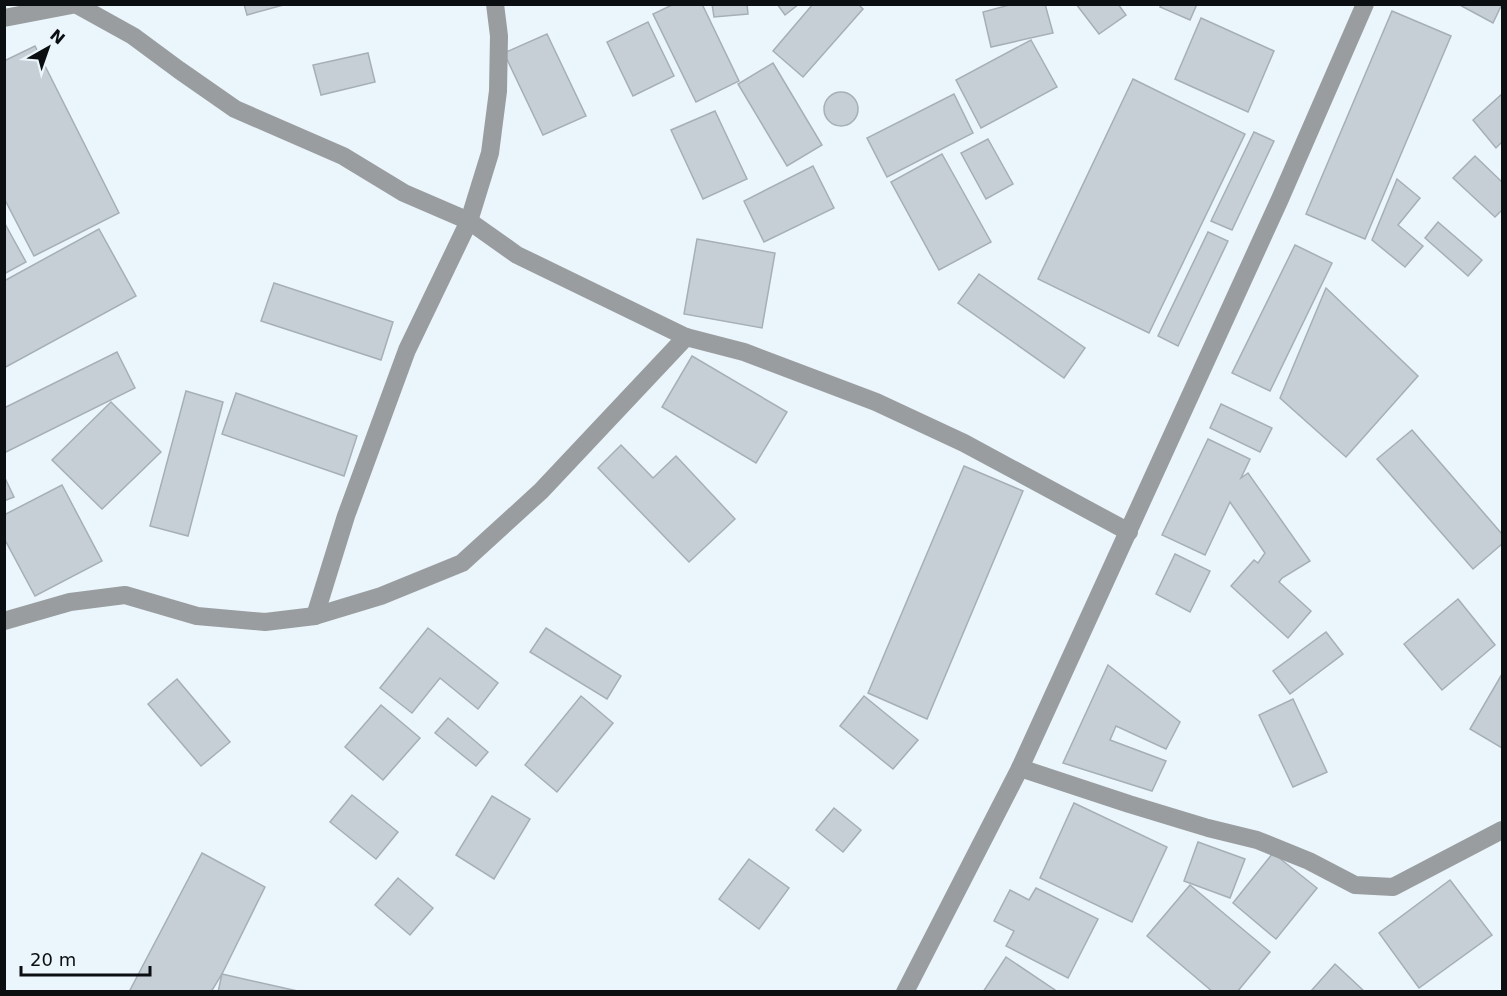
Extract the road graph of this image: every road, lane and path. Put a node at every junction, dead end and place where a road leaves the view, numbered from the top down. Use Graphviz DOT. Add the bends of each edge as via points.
graph roads {
  1 [pos="495,4"];
  2 [pos="1365,4"];
  3 [pos="4,18"];
  4 [pos="469,221"];
  5 [pos="686,337"];
  6 [pos="1129,532"];
  7 [pos="315,616"];
  8 [pos="4,621"];
  9 [pos="1020,768"];
  10 [pos="1503,830"];
  11 [pos="905,992"];
  1 -- 4 [label="street" via="498,91 490,153"];
  2 -- 6 [label="street"];
  3 -- 4 [label="street" via="77,4 133,36 235,109 343,156 404,193"];
  4 -- 5 [label="street" via="517,255"];
  4 -- 7 [label="street" via="407,350 346,516"];
  5 -- 6 [label="street" via="744,352 876,402 964,443"];
  5 -- 7 [label="street" via="541,491 462,563 381,596"];
  6 -- 9 [label="street"];
  7 -- 8 [label="street" via="265,622 197,616 125,595 70,602"];
  9 -- 10 [label="street" via="1257,840 1355,885 1393,887"];
  9 -- 11 [label="street"];
}
